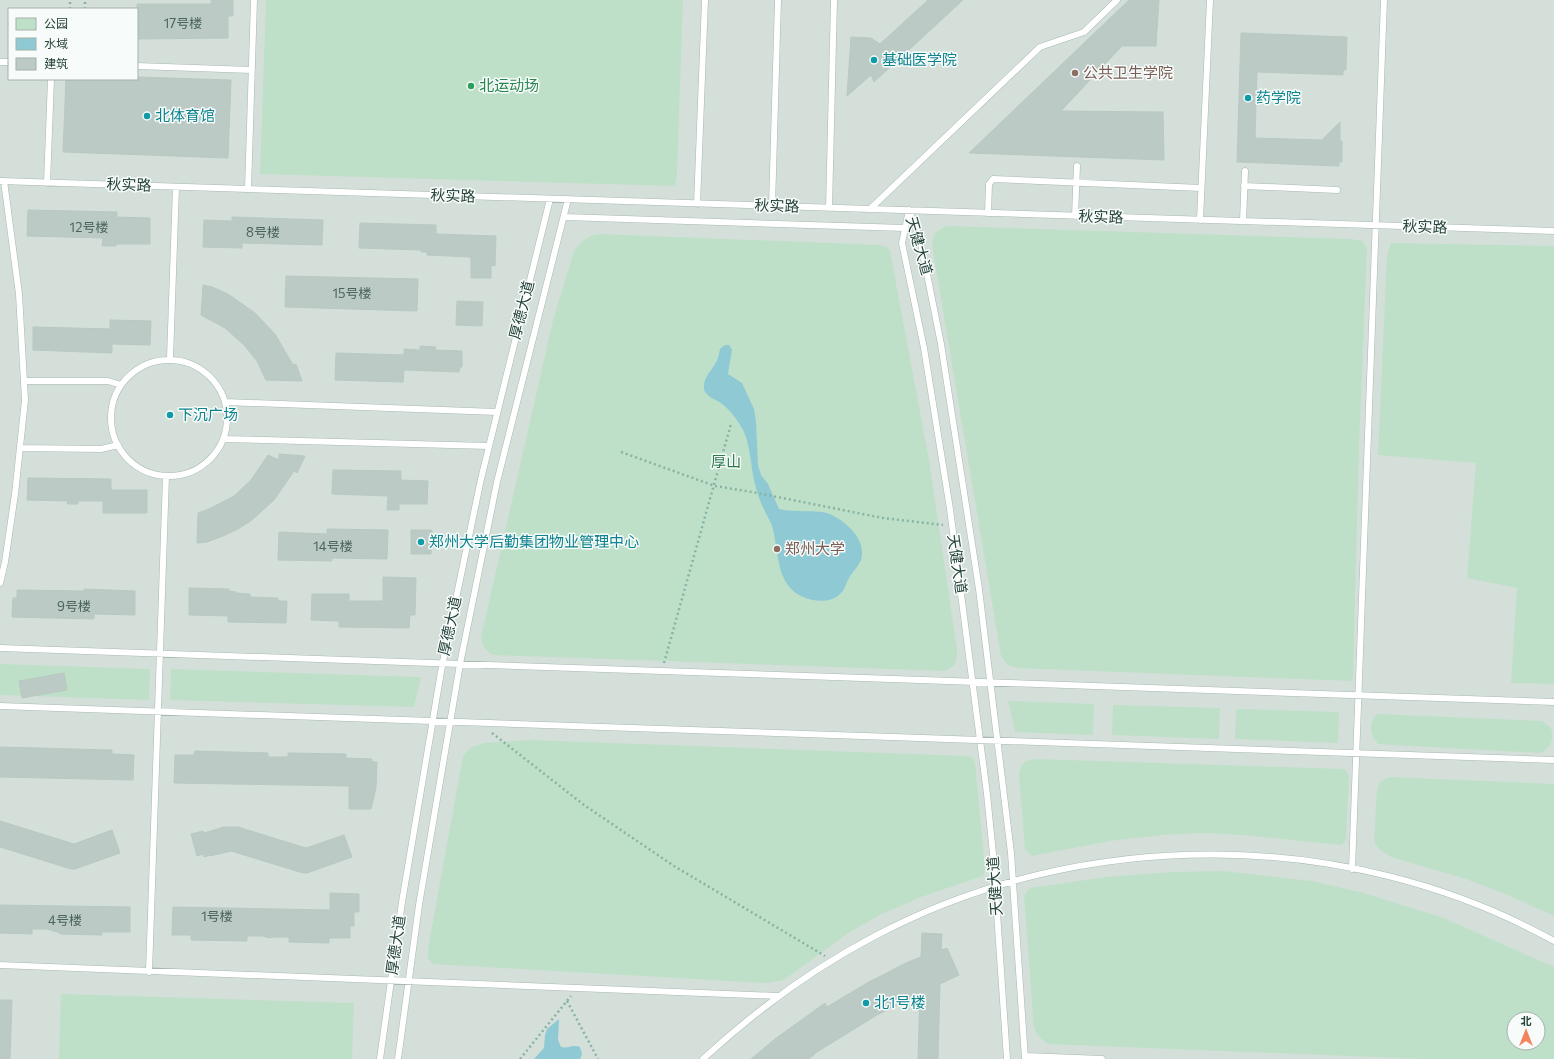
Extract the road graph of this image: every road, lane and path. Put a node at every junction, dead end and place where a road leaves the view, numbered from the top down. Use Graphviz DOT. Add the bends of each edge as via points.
graph roads {
  1 [pos="254,0"];
  2 [pos="705,0"];
  3 [pos="778,0"];
  4 [pos="834,0"];
  5 [pos="1117,0"];
  6 [pos="1210,0"];
  7 [pos="1384,0"];
  8 [pos="138,66"];
  9 [pos="252,70"];
  10 [pos="50,80"];
  11 [pos="1077,166"];
  12 [pos="1245,171"];
  13 [pos="2,181"];
  14 [pos="47,183"];
  15 [pos="1076,183"];
  16 [pos="1244,186"];
  17 [pos="176,187"];
  18 [pos="1201,188"];
  19 [pos="248,189"];
  20 [pos="1337,190"];
  21 [pos="550,199"];
  22 [pos="568,200"];
  23 [pos="696,204"];
  24 [pos="772,206"];
  25 [pos="829,208"];
  26 [pos="870,209"];
  27 [pos="909,210"];
  28 [pos="988,213"];
  29 [pos="1075,216"];
  30 [pos="564,217"];
  31 [pos="1200,220"];
  32 [pos="1243,221"];
  33 [pos="1376,225"];
  34 [pos="905,228"];
  35 [pos="1554,231"];
  36 [pos="170,358"];
  37 [pos="24,381"];
  38 [pos="121,385"];
  39 [pos="225,402"];
  40 [pos="497,412"];
  41 [pos="732,424"];
  42 [pos="224,439"];
  43 [pos="118,445"];
  44 [pos="488,446"];
  45 [pos="20,448"];
  46 [pos="621,452"];
  47 [pos="166,476"];
  48 [pos="715,486"];
  49 [pos="952,526"];
  50 [pos="0,583"];
  51 [pos="0,648"];
  52 [pos="160,654"];
  53 [pos="442,664"];
  54 [pos="460,664"];
  55 [pos="661,671"];
  56 [pos="973,682"];
  57 [pos="991,682"];
  58 [pos="1358,695"];
  59 [pos="1554,702"];
  60 [pos="0,706"];
  61 [pos="158,711"];
  62 [pos="433,721"];
  63 [pos="450,722"];
  64 [pos="480,722"];
  65 [pos="980,740"];
  66 [pos="998,740"];
  67 [pos="1356,753"];
  68 [pos="1554,760"];
  69 [pos="1352,869"];
  70 [pos="1013,882"];
  71 [pos="996,887"];
  72 [pos="1554,941"];
  73 [pos="832,960"];
  74 [pos="0,965"];
  75 [pos="149,972"];
  76 [pos="391,981"];
  77 [pos="408,982"];
  78 [pos="577,988"];
  79 [pos="778,996"];
  80 [pos="567,1001"];
  81 [pos="1025,1057"];
  82 [pos="380,1059"];
  83 [pos="398,1059"];
  84 [pos="520,1059"];
  85 [pos="598,1059"];
  86 [pos="703,1059"];
  87 [pos="1007,1059"];
  88 [pos="1102,1059"];
  1 -- 9 [label="lane"];
  2 -- 23 [label="lane"];
  3 -- 24 [label="lane"];
  4 -- 25 [label="lane"];
  5 -- 26 [label="lane" via="1084,32 1040,47"];
  6 -- 18 [label="lane"];
  7 -- 33 [label="lane"];
  8 -- 9 [label="lane"];
  9 -- 19 [label="lane"];
  10 -- 14 [label="lane"];
  11 -- 15 [label="lane"];
  12 -- 16 [label="lane"];
  13 -- 14 [label="lane, 秋实路"];
  13 -- 37 [label="lane" via="19,294"];
  14 -- 17 [label="lane, 秋实路"];
  15 -- 18 [label="lane"];
  15 -- 28 [label="lane" via="993,179 989,184"];
  15 -- 29 [label="lane"];
  16 -- 20 [label="lane"];
  16 -- 32 [label="lane"];
  17 -- 19 [label="lane, 秋实路"];
  17 -- 36 [label="lane"];
  18 -- 31 [label="lane"];
  19 -- 21 [label="lane, 秋实路"];
  21 -- 22 [label="lane, 秋实路"];
  21 -- 40 [label="lane, 厚德大道"];
  22 -- 23 [label="lane, 秋实路"];
  22 -- 30 [label="lane, 厚德大道"];
  23 -- 24 [label="lane, 秋实路"];
  24 -- 25 [label="lane, 秋实路"];
  25 -- 26 [label="lane, 秋实路"];
  26 -- 27 [label="lane, 秋实路"];
  27 -- 28 [label="lane, 秋实路"];
  27 -- 34 [label="lane, 天健大道"];
  27 -- 57 [label="lane, 天健大道" via="920,240 941,344"];
  28 -- 29 [label="lane, 秋实路"];
  29 -- 31 [label="lane, 秋实路"];
  30 -- 34 [label="lane"];
  30 -- 54 [label="lane, 厚德大道" via="498,482"];
  31 -- 32 [label="lane, 秋实路"];
  32 -- 33 [label="lane, 秋实路"];
  33 -- 35 [label="lane, 秋实路"];
  33 -- 58 [label="lane"];
  34 -- 49 [label="lane, 天健大道" via="902,243 924,348"];
  36 -- 38 [label="lane" via="141,367"];
  36 -- 39 [label="lane" via="204,371 219,385"];
  37 -- 38 [label="lane" via="108,381"];
  37 -- 45 [label="lane" via="25,400"];
  38 -- 43 [label="lane" via="114,400 111,421 112,432"];
  39 -- 40 [label="lane"];
  39 -- 42 [label="lane" via="228,414"];
  40 -- 44 [label="lane, 厚德大道"];
  41 -- 48 [label="path"];
  42 -- 44 [label="lane"];
  42 -- 47 [label="lane" via="216,453 200,468 180,476"];
  43 -- 45 [label="lane" via="101,448"];
  43 -- 47 [label="lane" via="137,467"];
  44 -- 53 [label="lane, 厚德大道"];
  45 -- 50 [label="lane"];
  46 -- 48 [label="path"];
  47 -- 52 [label="lane"];
  48 -- 49 [label="path" via="883,518"];
  48 -- 55 [label="path"];
  49 -- 56 [label="lane, 天健大道"];
  51 -- 52 [label="lane"];
  52 -- 53 [label="lane"];
  52 -- 61 [label="lane"];
  53 -- 54 [label="lane"];
  53 -- 62 [label="lane, 厚德大道"];
  54 -- 55 [label="lane"];
  54 -- 63 [label="lane, 厚德大道"];
  55 -- 56 [label="lane"];
  56 -- 57 [label="lane"];
  56 -- 65 [label="lane, 天健大道"];
  57 -- 58 [label="lane"];
  57 -- 66 [label="lane, 天健大道"];
  58 -- 59 [label="lane"];
  58 -- 67 [label="lane"];
  60 -- 61 [label="lane"];
  61 -- 62 [label="lane"];
  61 -- 75 [label="lane"];
  62 -- 63 [label="lane"];
  62 -- 76 [label="lane, 厚德大道"];
  63 -- 64 [label="lane"];
  63 -- 77 [label="lane, 厚德大道"];
  64 -- 65 [label="lane"];
  64 -- 73 [label="path" via="584,805 674,866"];
  65 -- 66 [label="lane"];
  65 -- 71 [label="lane, 天健大道"];
  66 -- 67 [label="lane"];
  66 -- 70 [label="lane, 天健大道"];
  67 -- 68 [label="lane"];
  67 -- 69 [label="lane"];
  69 -- 70 [label="lane" via="1302,860 1191,855 1089,865"];
  69 -- 72 [label="lane" via="1445,894 1514,921"];
  70 -- 71 [label="lane"];
  70 -- 81 [label="lane, 天健大道"];
  71 -- 73 [label="lane" via="910,919"];
  71 -- 87 [label="lane, 天健大道"];
  73 -- 79 [label="lane"];
  74 -- 75 [label="lane"];
  75 -- 76 [label="lane"];
  76 -- 77 [label="lane"];
  76 -- 82 [label="lane, 厚德大道"];
  77 -- 78 [label="lane"];
  77 -- 83 [label="lane, 厚德大道"];
  78 -- 79 [label="lane"];
  78 -- 80 [label="path"];
  79 -- 86 [label="lane"];
  80 -- 84 [label="path"];
  80 -- 85 [label="path"];
  81 -- 88 [label="lane"];
}
